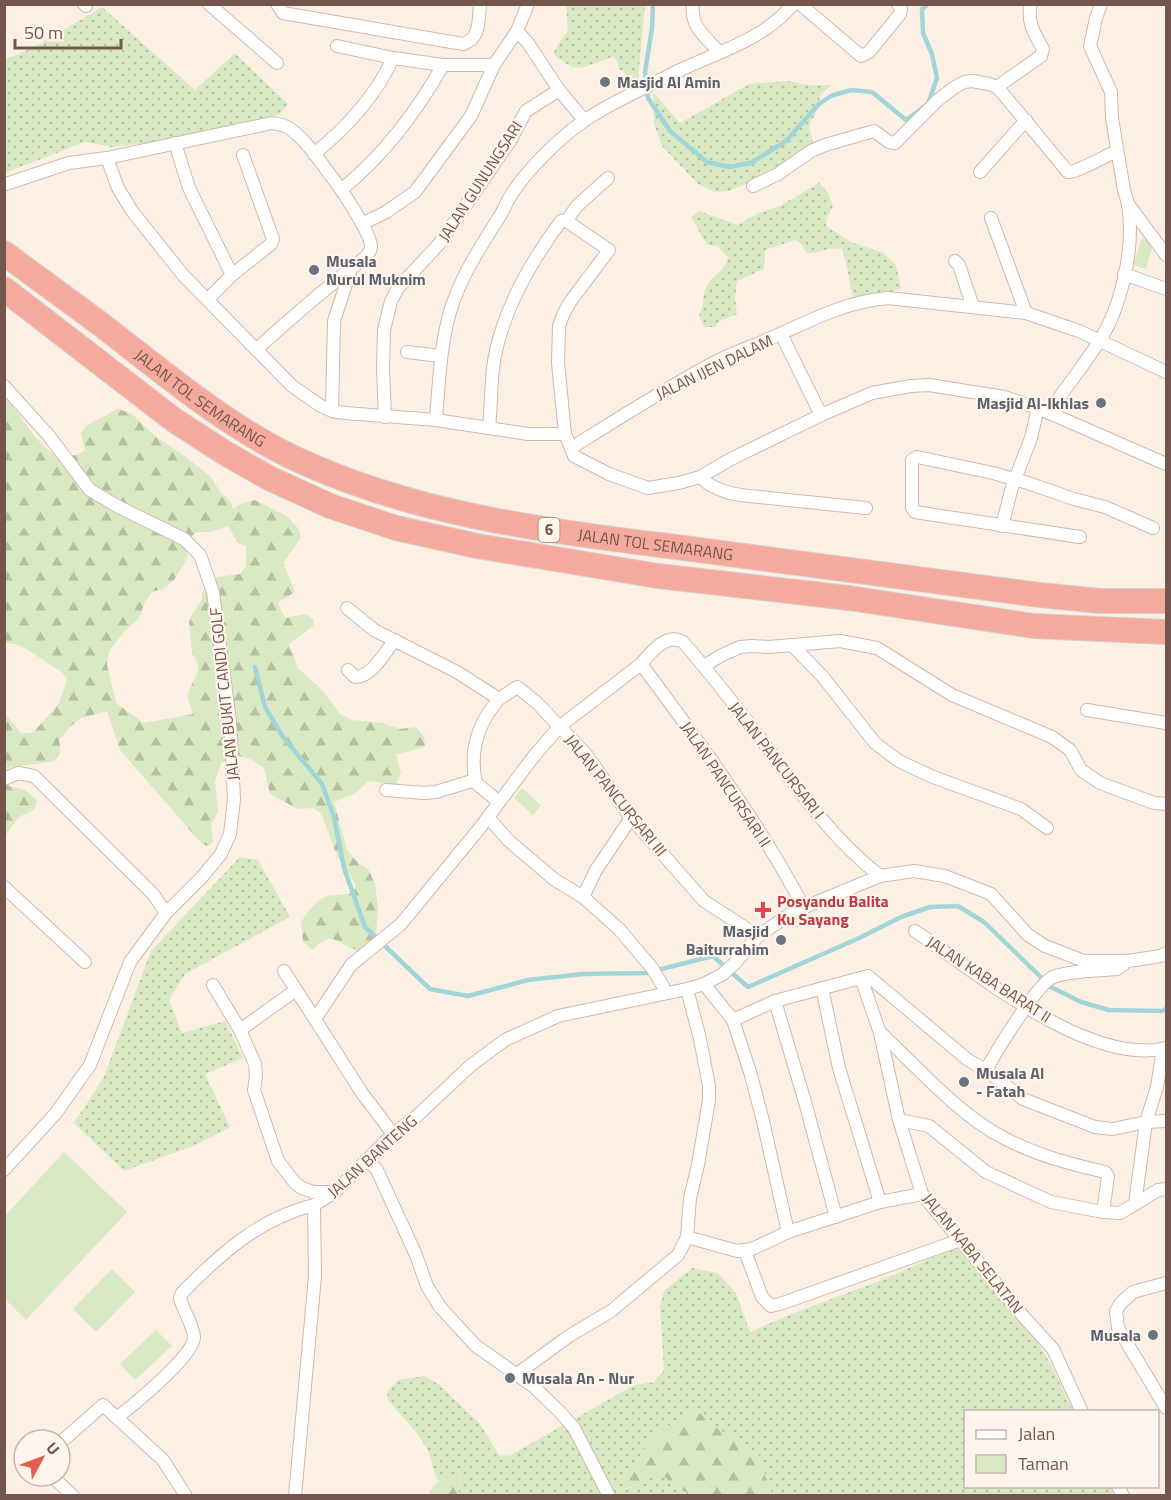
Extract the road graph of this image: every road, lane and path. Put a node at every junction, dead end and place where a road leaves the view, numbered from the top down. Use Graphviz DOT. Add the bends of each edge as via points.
graph roads {
  1 [pos="209,4"];
  2 [pos="277,4"];
  3 [pos="480,4"];
  4 [pos="528,4"];
  5 [pos="693,4"];
  6 [pos="793,4"];
  7 [pos="800,4"];
  8 [pos="898,4"];
  9 [pos="1031,4"];
  10 [pos="1100,5"];
  11 [pos="517,31"];
  12 [pos="337,46"];
  13 [pos="719,52"];
  14 [pos="393,58"];
  15 [pos="277,63"];
  16 [pos="494,64"];
  17 [pos="443,65"];
  18 [pos="997,87"];
  19 [pos="559,90"];
  20 [pos="584,120"];
  21 [pos="1026,120"];
  22 [pos="175,143"];
  23 [pos="1117,151"];
  24 [pos="314,154"];
  25 [pos="243,155"];
  26 [pos="106,158"];
  27 [pos="981,172"];
  28 [pos="608,178"];
  29 [pos="6,184"];
  30 [pos="753,186"];
  31 [pos="341,190"];
  32 [pos="1128,204"];
  33 [pos="992,218"];
  34 [pos="567,220"];
  35 [pos="362,224"];
  36 [pos="4,253"];
  37 [pos="1167,255"];
  38 [pos="955,261"];
  39 [pos="351,269"];
  40 [pos="1124,274"];
  41 [pos="232,275"];
  42 [pos="4,289"];
  43 [pos="1167,289"];
  44 [pos="208,299"];
  45 [pos="973,307"];
  46 [pos="1026,313"];
  47 [pos="781,333"];
  48 [pos="1100,340"];
  49 [pos="256,350"];
  50 [pos="407,352"];
  51 [pos="441,356"];
  52 [pos="1167,372"];
  53 [pos="4,386"];
  54 [pos="332,411"];
  55 [pos="1044,411"];
  56 [pos="821,415"];
  57 [pos="385,417"];
  58 [pos="436,420"];
  59 [pos="489,428"];
  60 [pos="565,434"];
  61 [pos="570,448"];
  62 [pos="1167,464"];
  63 [pos="700,477"];
  64 [pos="1014,480"];
  65 [pos="866,508"];
  66 [pos="1002,526"];
  67 [pos="1153,528"];
  68 [pos="1080,537"];
  69 [pos="1167,601"];
  70 [pos="347,608"];
  71 [pos="1167,632"];
  72 [pos="395,640"];
  73 [pos="792,645"];
  74 [pos="641,664"];
  75 [pos="704,666"];
  76 [pos="348,670"];
  77 [pos="499,699"];
  78 [pos="1087,710"];
  79 [pos="1167,723"];
  80 [pos="559,727"];
  81 [pos="4,779"];
  82 [pos="475,780"];
  83 [pos="386,790"];
  84 [pos="499,802"];
  85 [pos="1167,804"];
  86 [pos="488,817"];
  87 [pos="631,818"];
  88 [pos="1047,828"];
  89 [pos="880,876"];
  90 [pos="4,886"];
  91 [pos="583,897"];
  92 [pos="804,908"];
  93 [pos="166,913"];
  94 [pos="915,931"];
  95 [pos="758,936"];
  96 [pos="1167,952"];
  97 [pos="1128,961"];
  98 [pos="86,962"];
  99 [pos="284,971"];
  100 [pos="861,978"];
  101 [pos="704,984"];
  102 [pos="213,985"];
  103 [pos="822,988"];
  104 [pos="687,989"];
  105 [pos="296,990"];
  106 [pos="667,993"];
  107 [pos="775,1001"];
  108 [pos="1026,1007"];
  109 [pos="315,1018"];
  110 [pos="733,1020"];
  111 [pos="240,1030"];
  112 [pos="880,1033"];
  113 [pos="1165,1048"];
  114 [pos="986,1070"];
  115 [pos="899,1120"];
  116 [pos="1167,1121"];
  117 [pos="1146,1122"];
  118 [pos="393,1134"];
  119 [pos="368,1160"];
  120 [pos="4,1170"];
  121 [pos="1162,1190"];
  122 [pos="335,1192"];
  123 [pos="922,1194"];
  124 [pos="880,1202"];
  125 [pos="1135,1204"];
  126 [pos="314,1206"];
  127 [pos="1103,1212"];
  128 [pos="836,1217"];
  129 [pos="788,1232"];
  130 [pos="687,1237"];
  131 [pos="960,1240"];
  132 [pos="745,1251"];
  133 [pos="1167,1282"];
  134 [pos="517,1374"];
  135 [pos="1167,1408"];
  136 [pos="1081,1410"];
  137 [pos="118,1417"];
  138 [pos="72,1432"];
  139 [pos="186,1496"];
  140 [pos="295,1496"];
  141 [pos="609,1496"];
  1 -- 15 [label="street"];
  2 -- 3 [label="street" via="283,13 462,44 477,35"];
  4 -- 11 [label="street"];
  5 -- 13 [label="street" via="691,18"];
  6 -- 13 [label="street, JALAN GUNUNGSARI" via="783,18"];
  7 -- 8 [label="street" via="861,56 869,52 900,14"];
  9 -- 18 [label="street" via="1030,23 1043,52"];
  10 -- 23 [label="street" via="1090,46 1111,92"];
  11 -- 16 [label="street"];
  11 -- 19 [label="street"];
  12 -- 14 [label="street"];
  13 -- 20 [label="street, JALAN GUNUNGSARI"];
  14 -- 17 [label="street"];
  14 -- 24 [label="street" via="358,113"];
  16 -- 17 [label="street"];
  16 -- 35 [label="street" via="471,116 415,192"];
  17 -- 31 [label="street" via="427,94 377,158"];
  18 -- 21 [label="street"];
  18 -- 30 [label="street" via="964,82 939,100 895,143 874,131 825,145"];
  19 -- 20 [label="street"];
  19 -- 57 [label="street, JALAN GUNUNGSARI" via="526,111 440,243 398,288 391,301 384,330"];
  20 -- 51 [label="street, JALAN GUNUNGSARI" via="518,186 481,245 451,311"];
  21 -- 23 [label="street" via="1071,173"];
  21 -- 27 [label="street"];
  22 -- 24 [label="street" via="272,123 285,126"];
  22 -- 26 [label="street"];
  22 -- 41 [label="street" via="189,188"];
  23 -- 32 [label="street"];
  24 -- 31 [label="street"];
  25 -- 41 [label="street" via="273,234 271,244"];
  26 -- 29 [label="street" via="63,164"];
  26 -- 44 [label="street" via="132,211 183,275"];
  28 -- 34 [label="street"];
  31 -- 35 [label="street"];
  32 -- 37 [label="street"];
  32 -- 40 [label="street" via="1129,241"];
  33 -- 46 [label="street"];
  34 -- 59 [label="street" via="561,221 539,250 508,313 493,369"];
  34 -- 60 [label="street" via="609,250 570,302 559,326 559,392"];
  35 -- 39 [label="street" via="371,249"];
  36 -- 69 [label="highway, JALAN TOL SEMARANG / 6" via="175,384 255,438 349,482 398,498 449,512 561,532 1040,595 1100,601"];
  38 -- 45 [label="street"];
  39 -- 49 [label="street"];
  39 -- 54 [label="street" via="334,321"];
  40 -- 43 [label="street"];
  40 -- 48 [label="street" via="1118,303"];
  41 -- 44 [label="street"];
  42 -- 71 [label="highway, JALAN TOL SEMARANG / 6" via="174,420 225,453 330,506 386,525 477,546 658,576 849,598 1034,626"];
  44 -- 49 [label="street"];
  45 -- 46 [label="street"];
  45 -- 47 [label="street" via="888,298 868,300"];
  46 -- 48 [label="street"];
  47 -- 56 [label="street, JALAN IJEN DALAM"];
  47 -- 61 [label="street, JALAN IJEN DALAM" via="719,360"];
  48 -- 52 [label="street"];
  48 -- 55 [label="street"];
  49 -- 54 [label="street" via="292,386"];
  50 -- 51 [label="street"];
  51 -- 58 [label="street, JALAN GUNUNGSARI"];
  53 -- 93 [label="street, JALAN BUKIT CANDI GOLF" via="90,489 194,547 213,592 230,721 234,799 230,834 221,854"];
  54 -- 57 [label="street"];
  55 -- 56 [label="street" via="971,390 920,386 872,393"];
  55 -- 62 [label="street"];
  55 -- 64 [label="street"];
  56 -- 63 [label="street"];
  57 -- 58 [label="street"];
  58 -- 59 [label="street"];
  59 -- 60 [label="street"];
  60 -- 61 [label="street"];
  61 -- 63 [label="street" via="574,456 591,465 648,488"];
  63 -- 65 [label="street" via="708,485 745,496"];
  64 -- 66 [label="street"];
  64 -- 66 [label="street" via="917,457 912,460 913,511"];
  64 -- 67 [label="street" via="1105,507"];
  66 -- 68 [label="street"];
  70 -- 72 [label="street" via="374,630"];
  72 -- 76 [label="street" via="364,675 355,676"];
  72 -- 77 [label="street"];
  73 -- 75 [label="street" via="740,647"];
  73 -- 85 [label="street" via="840,641 877,648 951,695 1052,737 1070,750 1081,770 1100,783"];
  73 -- 88 [label="street" via="823,676 875,743 899,761 1021,809"];
  74 -- 75 [label="street, JALAN PANCURSARI I" via="669,638 676,638"];
  74 -- 80 [label="street"];
  74 -- 92 [label="street, JALAN PANCURSARI II" via="728,784"];
  75 -- 89 [label="street, JALAN PANCURSARI I" via="803,798"];
  77 -- 80 [label="street, JALAN PANCURSARI III" via="514,688 521,688"];
  77 -- 82 [label="street" via="478,733 473,756"];
  78 -- 79 [label="street"];
  80 -- 84 [label="street"];
  80 -- 87 [label="street, JALAN PANCURSARI III" via="586,754"];
  81 -- 93 [label="street" via="18,773 34,776 153,894"];
  82 -- 83 [label="street" via="436,792"];
  82 -- 84 [label="street"];
  84 -- 86 [label="street"];
  86 -- 91 [label="street" via="555,880"];
  86 -- 109 [label="street" via="394,931 351,965"];
  87 -- 91 [label="street"];
  87 -- 95 [label="street, JALAN PANCURSARI III" via="704,901"];
  89 -- 92 [label="street, JALAN BANTENG"];
  89 -- 97 [label="street, JALAN BANTENG" via="914,871 945,876 991,894 1018,926 1045,946 1084,961"];
  90 -- 98 [label="street"];
  91 -- 106 [label="street" via="619,929"];
  92 -- 95 [label="street, JALAN BANTENG"];
  93 -- 120 [label="street, JALAN BUKIT CANDI GOLF" via="130,962 90,1065 56,1113"];
  94 -- 108 [label="street, JALAN KABA BARAT II"];
  95 -- 101 [label="street, JALAN BANTENG" via="723,974"];
  96 -- 97 [label="street"];
  97 -- 108 [label="street" via="1117,969 1067,973 1046,983"];
  99 -- 105 [label="street"];
  100 -- 103 [label="street"];
  100 -- 112 [label="street, JALAN KABA SELATAN"];
  100 -- 114 [label="street" via="868,976 876,981 968,1060"];
  101 -- 104 [label="street, JALAN BANTENG"];
  101 -- 110 [label="street"];
  102 -- 111 [label="street"];
  103 -- 107 [label="street"];
  103 -- 124 [label="street" via="839,1068"];
  104 -- 106 [label="street, JALAN BANTENG"];
  104 -- 130 [label="street" via="710,1100 690,1198"];
  105 -- 109 [label="street"];
  105 -- 111 [label="street"];
  106 -- 118 [label="street, JALAN BANTENG" via="558,1016 519,1032 470,1066"];
  107 -- 110 [label="street"];
  107 -- 128 [label="street"];
  108 -- 113 [label="street, JALAN KABA BARAT II" via="1069,1030 1116,1047"];
  108 -- 114 [label="street"];
  109 -- 118 [label="street"];
  110 -- 129 [label="street" via="763,1121"];
  111 -- 122 [label="street" via="255,1064 254,1090 278,1161 302,1188"];
  112 -- 115 [label="street, JALAN KABA SELATAN"];
  112 -- 127 [label="street" via="966,1112 1002,1138 1043,1156 1105,1172 1108,1176"];
  113 -- 117 [label="street"];
  114 -- 117 [label="street" via="1023,1099 1095,1127 1113,1129"];
  115 -- 123 [label="street, JALAN KABA SELATAN"];
  115 -- 127 [label="street" via="929,1126 979,1167 1051,1202"];
  116 -- 117 [label="street"];
  117 -- 125 [label="street"];
  118 -- 119 [label="street, JALAN BANTENG"];
  119 -- 122 [label="street, JALAN BANTENG"];
  119 -- 134 [label="street" via="377,1170 427,1286 440,1307 476,1346"];
  121 -- 125 [label="street"];
  122 -- 126 [label="street, JALAN BANTENG"];
  123 -- 124 [label="street"];
  123 -- 131 [label="street, JALAN KABA SELATAN"];
  124 -- 128 [label="street"];
  125 -- 127 [label="street" via="1120,1213"];
  126 -- 137 [label="street" via="272,1220 235,1243 182,1293 180,1298 194,1333 192,1345 162,1380"];
  126 -- 140 [label="street, JALAN BANTENG" via="315,1276"];
  128 -- 129 [label="street"];
  129 -- 132 [label="street"];
  130 -- 132 [label="street"];
  130 -- 134 [label="street" via="678,1255 611,1311"];
  131 -- 132 [label="street" via="771,1306 762,1297"];
  131 -- 136 [label="street, JALAN KABA SELATAN" via="1053,1349"];
  133 -- 135 [label="street" via="1133,1292 1116,1311 1118,1328"];
  134 -- 141 [label="street" via="574,1428"];
  137 -- 138 [label="street" via="103,1405"];
  137 -- 139 [label="street" via="163,1460"];
}
